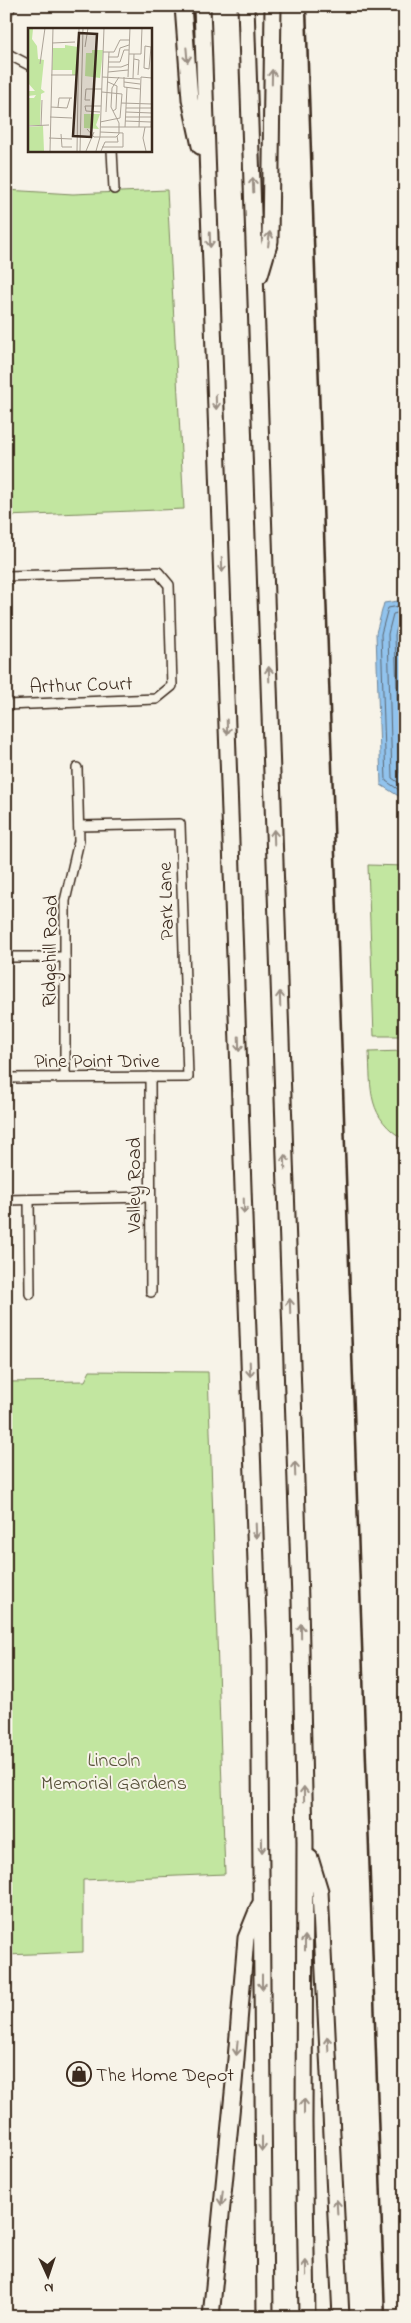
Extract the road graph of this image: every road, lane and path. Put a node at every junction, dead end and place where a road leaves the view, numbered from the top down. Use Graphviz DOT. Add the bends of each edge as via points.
graph roads {
  1 [pos="11,6"];
  2 [pos="183,6"];
  3 [pos="202,6"];
  4 [pos="246,6"];
  5 [pos="274,6"];
  6 [pos="6,15"];
  7 [pos="6,53"];
  8 [pos="28,64"];
  9 [pos="112,151"];
  10 [pos="114,189"];
  11 [pos="209,191"];
  12 [pos="256,286"];
  13 [pos="6,576"];
  14 [pos="6,705"];
  15 [pos="78,768"];
  16 [pos="79,826"];
  17 [pos="65,956"];
  18 [pos="6,957"];
  19 [pos="65,1076"];
  20 [pos="150,1077"];
  21 [pos="188,1077"];
  22 [pos="6,1078"];
  23 [pos="150,1197"];
  24 [pos="6,1200"];
  25 [pos="29,1200"];
  26 [pos="152,1292"];
  27 [pos="30,1294"];
  28 [pos="305,1842"];
  29 [pos="262,1898"];
  30 [pos="211,2317"];
  31 [pos="265,2317"];
  32 [pos="307,2317"];
  33 [pos="341,2317"];
  1 -- 6 [label="street"];
  2 -- 11 [label="highway, one-way" via="190,99"];
  3 -- 11 [label="highway"];
  12 -- 4 [label="highway, one-way"];
  12 -- 5 [label="highway, one-way" via="270,241"];
  7 -- 8 [label="street"];
  9 -- 10 [label="street"];
  11 -- 29 [label="highway, one-way" via="258,1598"];
  28 -- 12 [label="highway, one-way" via="300,1590"];
  13 -- 14 [label="street, Arthur Court" via="158,572 169,585 172,686 156,699"];
  15 -- 16 [label="street, Ridgehill Road"];
  16 -- 17 [label="street, Ridgehill Road" via="76,855 64,901"];
  16 -- 21 [label="street, Park Lane" via="180,824"];
  17 -- 18 [label="street"];
  17 -- 19 [label="street, Ridgehill Road"];
  19 -- 20 [label="street, Pine Point Drive"];
  19 -- 22 [label="street, Pine Point Drive"];
  20 -- 21 [label="street, Pine Point Drive"];
  20 -- 23 [label="street, Valley Road"];
  23 -- 25 [label="street"];
  23 -- 26 [label="street, Valley Road"];
  24 -- 25 [label="street"];
  25 -- 27 [label="street"];
  32 -- 28 [label="highway, one-way"];
  33 -- 28 [label="highway, one-way" via="320,1891"];
  29 -- 30 [label="highway, one-way" via="246,1938"];
  29 -- 31 [label="highway, one-way"];
}
